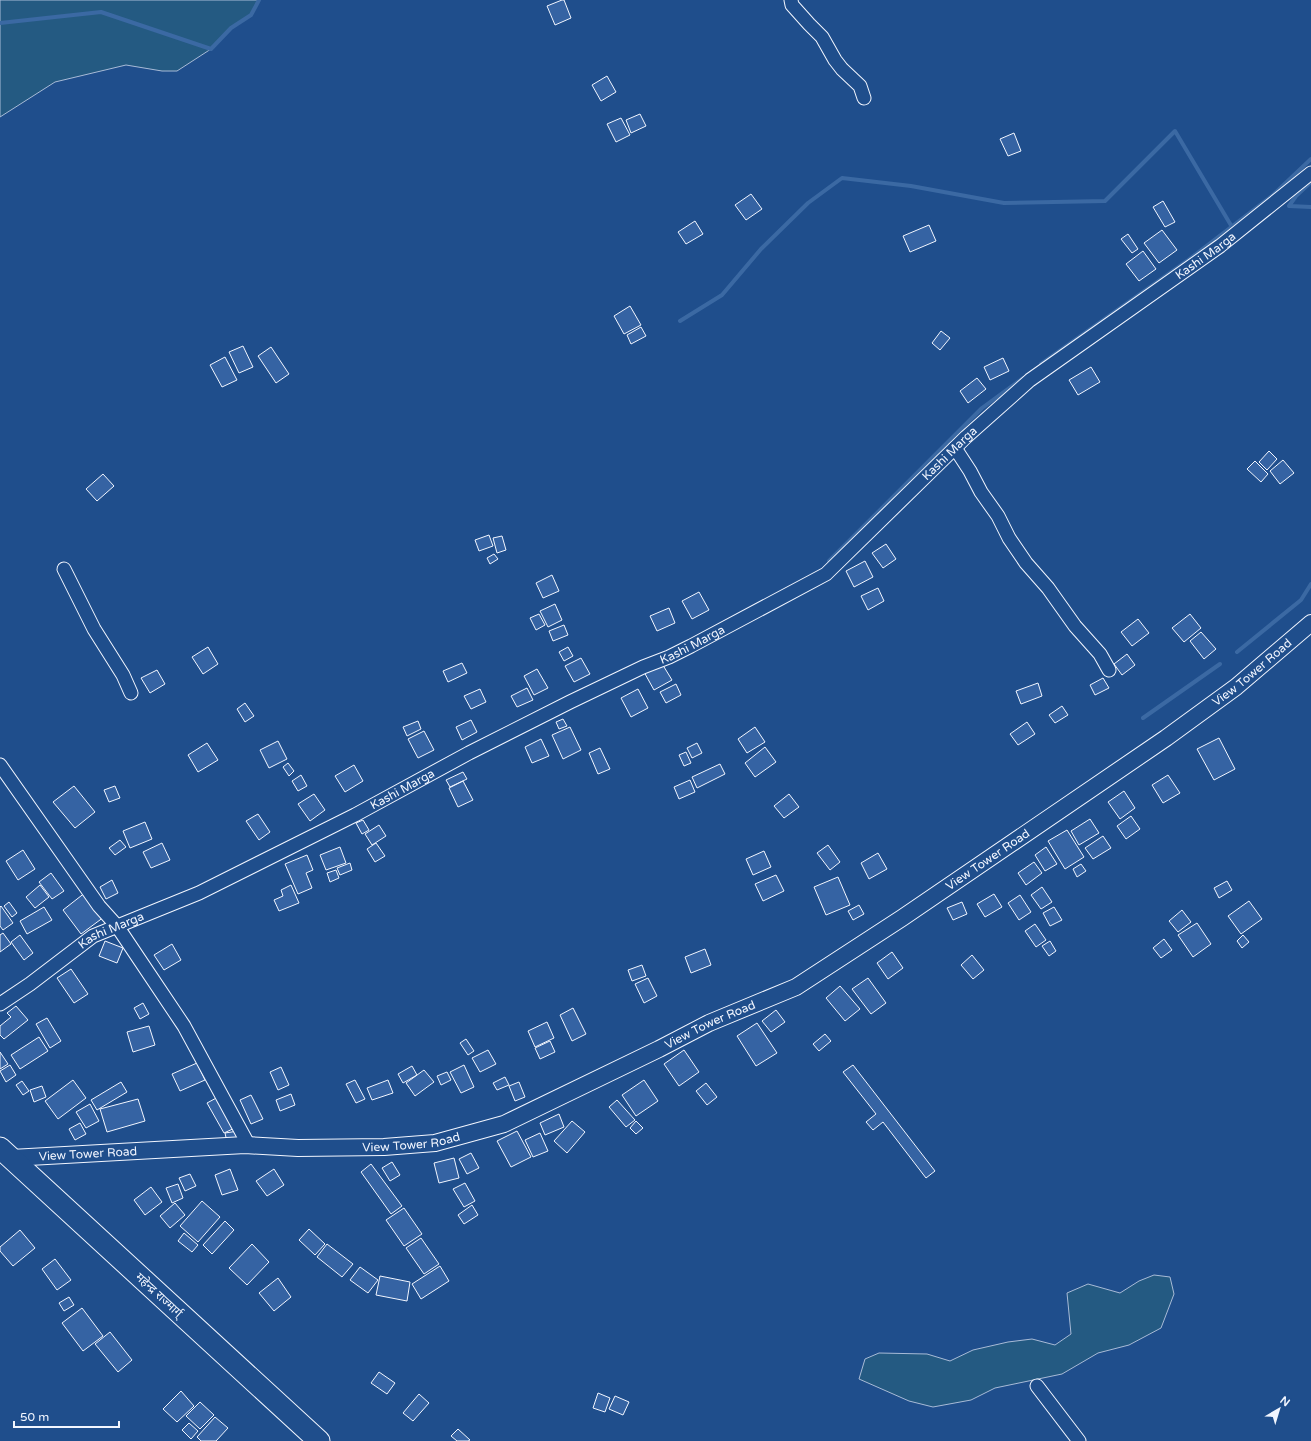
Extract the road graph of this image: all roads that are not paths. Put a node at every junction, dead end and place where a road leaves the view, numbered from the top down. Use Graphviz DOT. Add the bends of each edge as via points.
graph roads {
  1 [pos="791,0"];
  2 [pos="864,98"];
  3 [pos="1311,173"];
  4 [pos="955,448"];
  5 [pos="64,569"];
  6 [pos="1311,623"];
  7 [pos="1109,670"];
  8 [pos="131,693"];
  9 [pos="0,765"];
  10 [pos="117,926"];
  11 [pos="0,1004"];
  12 [pos="245,1145"];
  13 [pos="4,1156"];
  14 [pos="1037,1386"];
  15 [pos="319,1441"];
  16 [pos="1079,1441"];
  1 -- 2 [label="street" via="792,5 822,37 842,69 860,86"];
  3 -- 4 [label="street, Kashi Marga" via="1220,246 1030,380"];
  4 -- 7 [label="street" via="1026,563 1100,654"];
  4 -- 10 [label="street, Kashi Marga" via="826,574 691,646 570,702 355,815 199,893"];
  5 -- 8 [label="street"];
  6 -- 12 [label="street, View Tower Road" via="1236,687 1166,738 796,987 709,1022 504,1124 435,1143 384,1147 298,1148"];
  9 -- 10 [label="street" via="99,906"];
  10 -- 11 [label="street, Kashi Marga" via="94,936"];
  10 -- 12 [label="street" via="184,1026 247,1142"];
  12 -- 13 [label="street, View Tower Road"];
  13 -- 15 [label="highway, महेन्द्र राज्मार्ग्"];
  14 -- 16 [label="street"];
}
